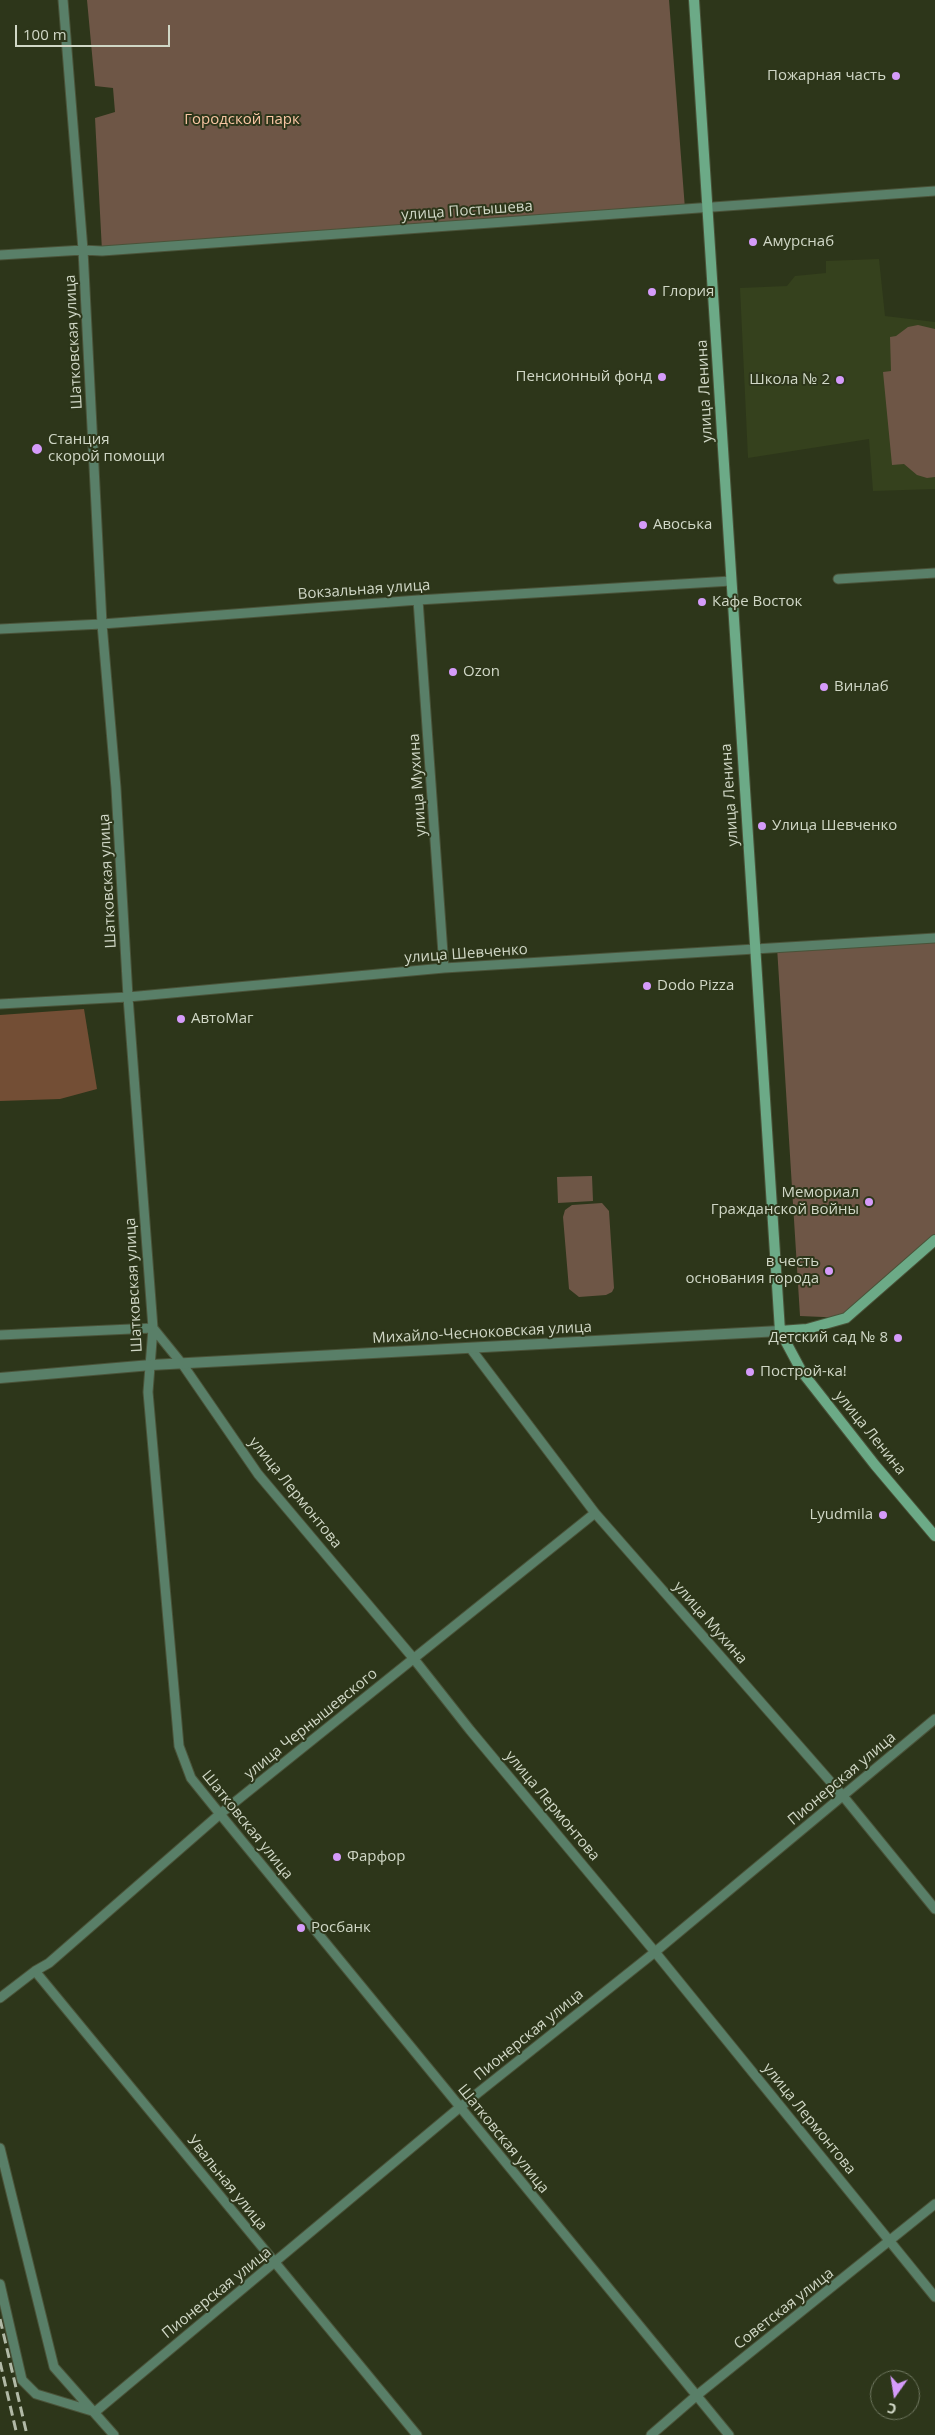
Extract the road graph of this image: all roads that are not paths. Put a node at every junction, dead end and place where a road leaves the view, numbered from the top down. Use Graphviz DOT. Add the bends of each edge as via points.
graph roads {
  1 [pos="63,0"];
  2 [pos="694,0"];
  3 [pos="935,191"];
  4 [pos="709,207"];
  5 [pos="83,250"];
  6 [pos="0,255"];
  7 [pos="935,573"];
  8 [pos="838,578"];
  9 [pos="731,581"];
  10 [pos="418,600"];
  11 [pos="102,624"];
  12 [pos="0,629"];
  13 [pos="935,938"];
  14 [pos="755,948"];
  15 [pos="444,968"];
  16 [pos="128,997"];
  17 [pos="0,1004"];
  18 [pos="935,1240"];
  19 [pos="153,1328"];
  20 [pos="780,1331"];
  21 [pos="0,1335"];
  22 [pos="471,1349"];
  23 [pos="151,1365"];
  24 [pos="183,1365"];
  25 [pos="0,1378"];
  26 [pos="595,1513"];
  27 [pos="935,1536"];
  28 [pos="414,1659"];
  29 [pos="935,1719"];
  30 [pos="843,1796"];
  31 [pos="220,1814"];
  32 [pos="935,1909"];
  33 [pos="656,1952"];
  34 [pos="35,1971"];
  35 [pos="0,1998"];
  36 [pos="459,2108"];
  37 [pos="0,2148"];
  38 [pos="935,2204"];
  39 [pos="890,2242"];
  40 [pos="275,2263"];
  41 [pos="0,2284"];
  42 [pos="935,2297"];
  43 [pos="696,2396"];
  44 [pos="95,2412"];
  45 [pos="114,2435"];
  46 [pos="417,2435"];
  47 [pos="651,2435"];
  48 [pos="729,2435"];
  1 -- 5 [label="street, Шатковская улица"];
  2 -- 4 [label="main road, улица Ленина"];
  3 -- 4 [label="street, улица Постышева"];
  4 -- 5 [label="street, улица Постышева"];
  4 -- 9 [label="main road, улица Ленина"];
  5 -- 6 [label="street, улица Постышева"];
  5 -- 11 [label="street, Шатковская улица"];
  7 -- 8 [label="street"];
  9 -- 10 [label="street, Вокзальная улица"];
  9 -- 14 [label="main road, улица Ленина"];
  10 -- 11 [label="street, Вокзальная улица"];
  10 -- 15 [label="street, улица Мухина"];
  11 -- 12 [label="street, Вокзальная улица"];
  11 -- 16 [label="street, Шатковская улица" via="116,788"];
  13 -- 14 [label="street, улица Шевченко"];
  14 -- 15 [label="street, улица Шевченко"];
  14 -- 20 [label="main road, улица Ленина"];
  15 -- 16 [label="street, улица Шевченко"];
  16 -- 17 [label="street, улица Шевченко"];
  16 -- 19 [label="street, Шатковская улица"];
  18 -- 20 [label="main road, Михайло-Чесноковская улица" via="846,1318 807,1329"];
  19 -- 21 [label="street"];
  19 -- 23 [label="street, Шатковская улица"];
  19 -- 24 [label="street, улица Лермонтова"];
  20 -- 22 [label="street, Михайло-Чесноковская улица"];
  20 -- 27 [label="main road, улица Ленина" via="802,1372"];
  22 -- 24 [label="street, Михайло-Чесноковская улица"];
  22 -- 26 [label="street, улица Мухина"];
  23 -- 24 [label="street, Михайло-Чесноковская улица"];
  23 -- 25 [label="street, Михайло-Чесноковская улица"];
  23 -- 31 [label="street, Шатковская улица" via="148,1392 179,1746 191,1778"];
  24 -- 28 [label="street, улица Лермонтова" via="258,1474"];
  26 -- 28 [label="street, улица Чернышевского"];
  26 -- 30 [label="street, улица Мухина"];
  28 -- 31 [label="street, улица Чернышевского"];
  28 -- 33 [label="street, улица Лермонтова"];
  29 -- 30 [label="street, Пионерская улица"];
  30 -- 32 [label="street, улица Мухина"];
  30 -- 33 [label="street, Пионерская улица"];
  31 -- 34 [label="street, улица Чернышевского" via="49,1963"];
  31 -- 36 [label="street, Шатковская улица"];
  33 -- 36 [label="street, Пионерская улица"];
  33 -- 39 [label="street, улица Лермонтова"];
  34 -- 35 [label="street, улица Чернышевского"];
  34 -- 40 [label="street, Увальная улица"];
  36 -- 40 [label="street, Пионерская улица"];
  36 -- 43 [label="street, Шатковская улица"];
  37 -- 44 [label="street" via="54,2367"];
  38 -- 39 [label="street, Советская улица"];
  39 -- 42 [label="street, улица Лермонтова"];
  39 -- 43 [label="street, Советская улица"];
  40 -- 44 [label="street, Пионерская улица"];
  40 -- 46 [label="street, Увальная улица"];
  41 -- 44 [label="street" via="22,2380 36,2394"];
  43 -- 47 [label="street, Советская улица"];
  43 -- 48 [label="street, Шатковская улица"];
  44 -- 45 [label="street"];
}
